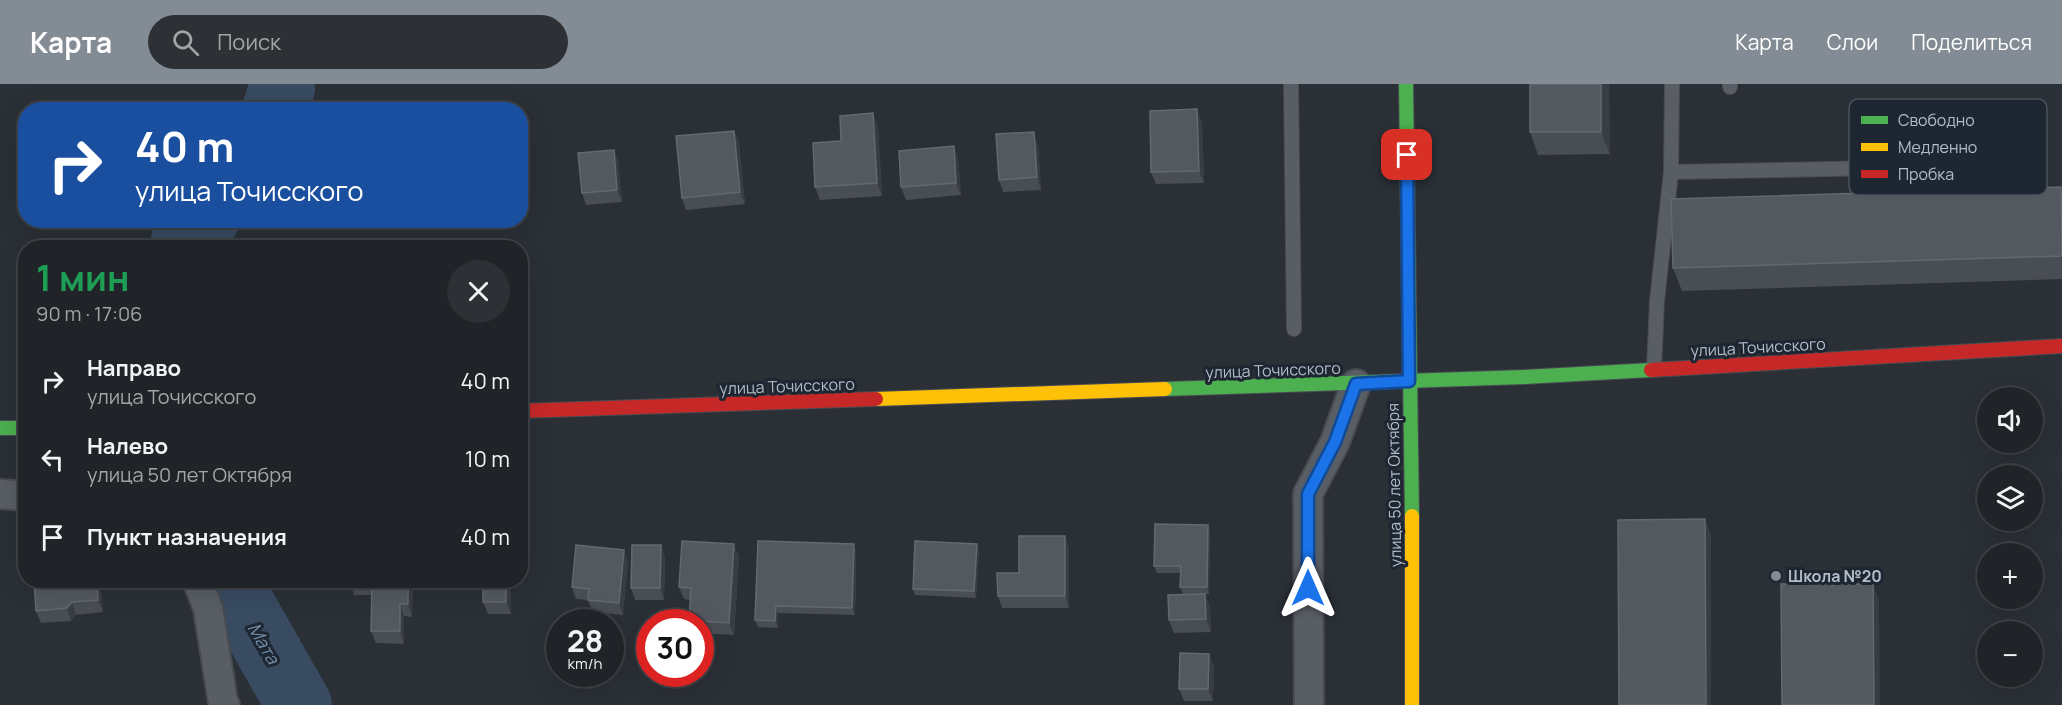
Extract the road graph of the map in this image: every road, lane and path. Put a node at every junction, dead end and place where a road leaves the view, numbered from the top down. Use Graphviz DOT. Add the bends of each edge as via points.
graph roads {
  1 [pos="1291,84"];
  2 [pos="1406,84"];
  3 [pos="1672,84"];
  4 [pos="1849,169"];
  5 [pos="1671,172"];
  6 [pos="1294,329"];
  7 [pos="2062,346"];
  8 [pos="1654,369"];
  9 [pos="1409,381"];
  10 [pos="1356,384"];
  11 [pos="528,411"];
  12 [pos="0,428"];
  13 [pos="18,428"];
  14 [pos="0,494"];
  15 [pos="18,495"];
  16 [pos="200,588"];
  17 [pos="225,705"];
  18 [pos="1309,705"];
  19 [pos="1412,705"];
  1 -- 6 [label="lane"];
  2 -- 9 [label="street, улица 50 лет Октября"];
  3 -- 5 [label="lane"];
  4 -- 5 [label="lane"];
  5 -- 8 [label="lane"];
  7 -- 8 [label="street, улица Точисского"];
  8 -- 9 [label="street, улица Точисского"];
  9 -- 10 [label="street, улица Точисского"];
  9 -- 19 [label="street, улица 50 лет Октября"];
  10 -- 11 [label="street, улица Точисского"];
  10 -- 18 [label="street" via="1335,442 1308,494"];
  12 -- 13 [label="street"];
  14 -- 15 [label="street"];
  16 -- 17 [label="street" via="208,608"];
}
